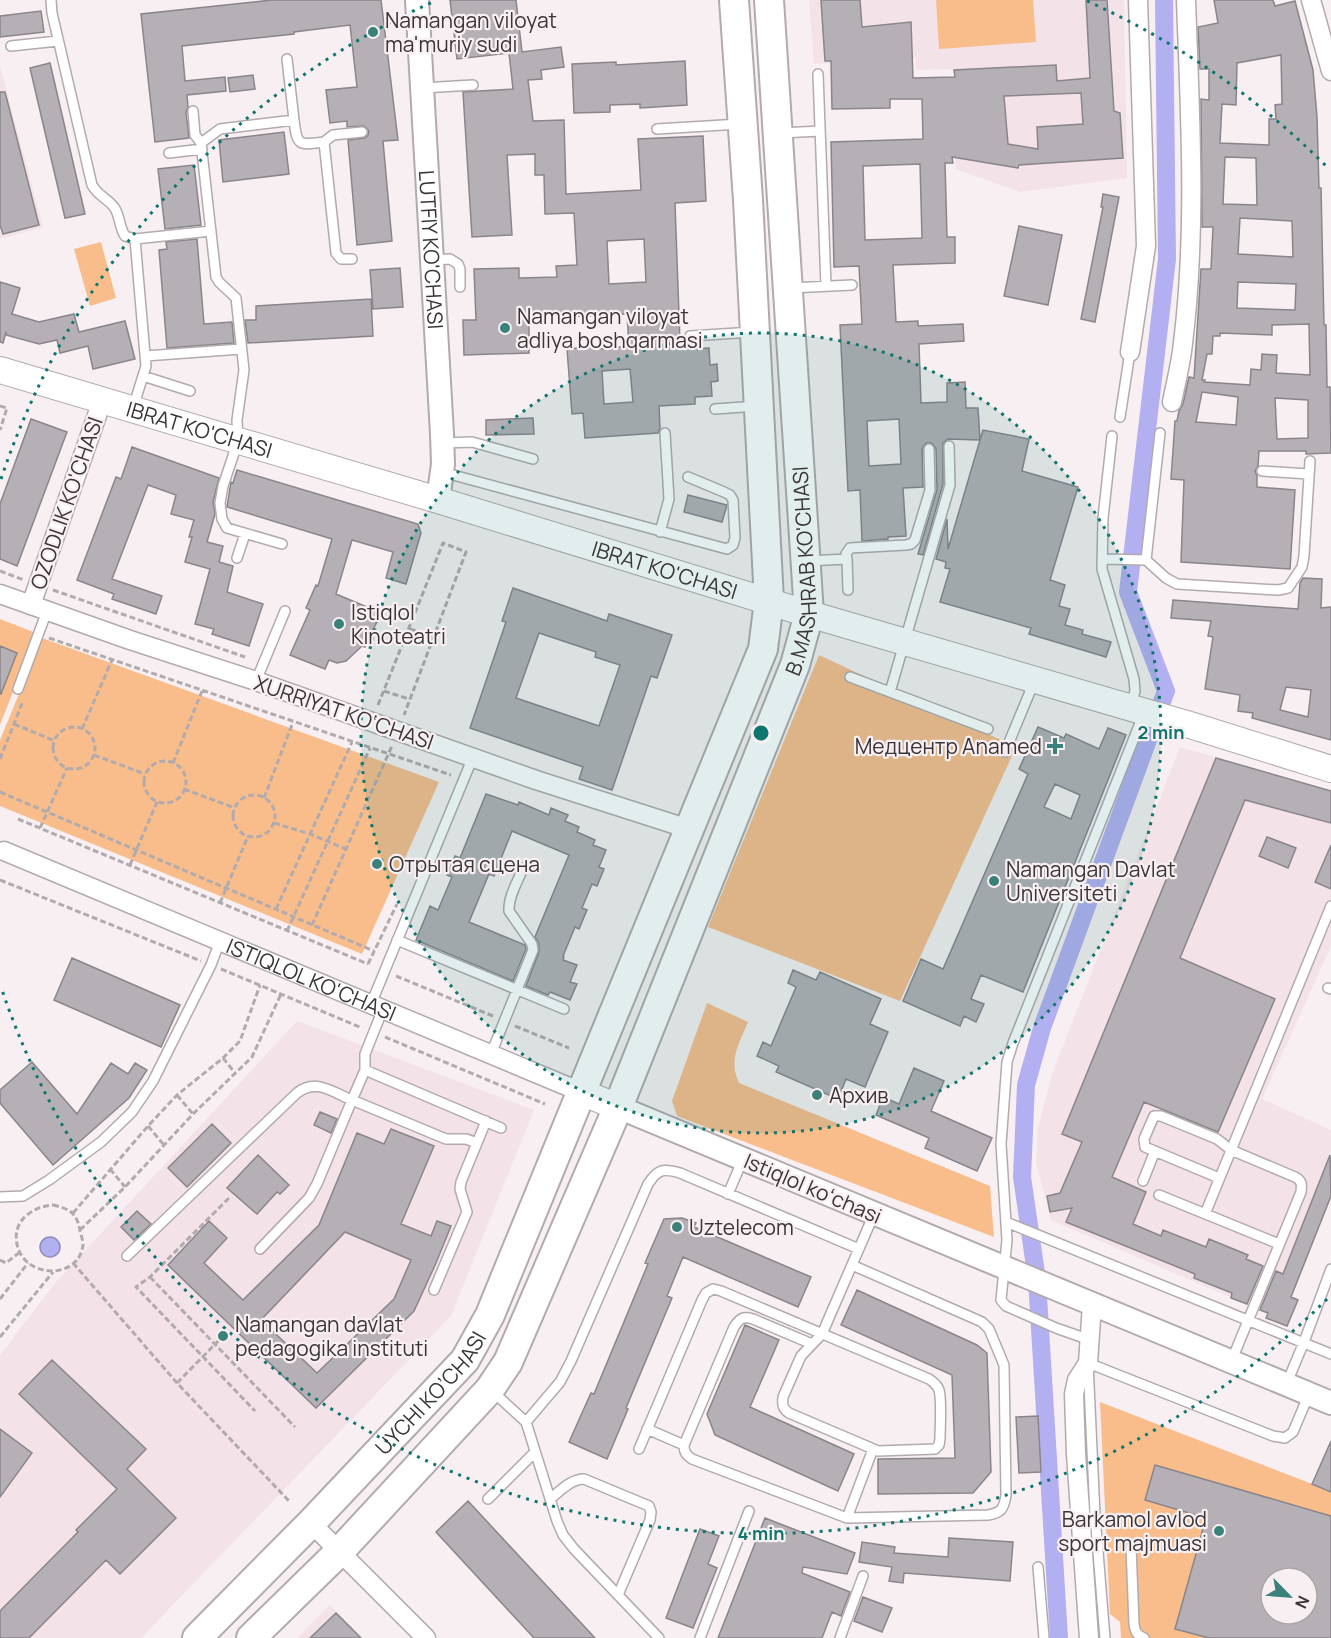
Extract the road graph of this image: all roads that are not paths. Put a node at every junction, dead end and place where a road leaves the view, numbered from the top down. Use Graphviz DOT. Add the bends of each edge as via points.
graph roads {
  1 [pos="51,0"];
  2 [pos="417,0"];
  3 [pos="734,0"];
  4 [pos="769,0"];
  5 [pos="1138,0"];
  6 [pos="1186,0"];
  7 [pos="1311,0"];
  8 [pos="1326,36"];
  9 [pos="58,41"];
  10 [pos="11,46"];
  11 [pos="287,59"];
  12 [pos="1331,71"];
  13 [pos="818,74"];
  14 [pos="473,85"];
  15 [pos="422,88"];
  16 [pos="193,111"];
  17 [pos="294,120"];
  18 [pos="743,124"];
  19 [pos="657,129"];
  20 [pos="820,131"];
  21 [pos="362,132"];
  22 [pos="778,133"];
  23 [pos="324,142"];
  24 [pos="202,146"];
  25 [pos="169,153"];
  26 [pos="211,231"];
  27 [pos="135,239"];
  28 [pos="352,259"];
  29 [pos="432,260"];
  30 [pos="852,285"];
  31 [pos="826,286"];
  32 [pos="460,287"];
  33 [pos="788,288"];
  34 [pos="755,332"];
  35 [pos="690,336"];
  36 [pos="241,349"];
  37 [pos="1130,352"];
  38 [pos="146,357"];
  39 [pos="0,370"];
  40 [pos="143,376"];
  41 [pos="190,391"];
  42 [pos="102,401"];
  43 [pos="1172,402"];
  44 [pos="759,406"];
  45 [pos="715,409"];
  46 [pos="132,410"];
  47 [pos="1120,417"];
  48 [pos="665,433"];
  49 [pos="1160,433"];
  50 [pos="1112,436"];
  51 [pos="238,441"];
  52 [pos="443,442"];
  53 [pos="949,446"];
  54 [pos="929,449"];
  55 [pos="533,459"];
  56 [pos="1310,461"];
  57 [pos="1262,471"];
  58 [pos="442,472"];
  59 [pos="1309,474"];
  60 [pos="688,477"];
  61 [pos="438,500"];
  62 [pos="660,532"];
  63 [pos="245,534"];
  64 [pos="282,544"];
  65 [pos="237,558"];
  66 [pos="847,559"];
  67 [pos="1106,559"];
  68 [pos="1143,560"];
  69 [pos="806,561"];
  70 [pos="848,590"];
  71 [pos="0,594"];
  72 [pos="769,602"];
  73 [pos="39,608"];
  74 [pos="285,611"];
  75 [pos="809,614"];
  76 [pos="905,642"];
  77 [pos="260,672"];
  78 [pos="850,677"];
  79 [pos="1035,680"];
  80 [pos="18,689"];
  81 [pos="890,692"];
  82 [pos="1142,711"];
  83 [pos="988,729"];
  84 [pos="1005,752"];
  85 [pos="473,758"];
  86 [pos="1331,769"];
  87 [pos="689,829"];
  88 [pos="1,853"];
  89 [pos="523,868"];
  90 [pos="1331,906"];
  91 [pos="398,940"];
  92 [pos="220,941"];
  93 [pos="518,990"];
  94 [pos="377,1007"];
  95 [pos="564,1009"];
  96 [pos="491,1054"];
  97 [pos="365,1070"];
  98 [pos="581,1092"];
  99 [pos="352,1100"];
  100 [pos="618,1107"];
  101 [pos="486,1121"];
  102 [pos="501,1128"];
  103 [pos="477,1143"];
  104 [pos="1231,1150"];
  105 [pos="1155,1151"];
  106 [pos="743,1159"];
  107 [pos="1220,1178"];
  108 [pos="1143,1181"];
  109 [pos="728,1194"];
  110 [pos="1159,1195"];
  111 [pos="0,1197"];
  112 [pos="874,1214"];
  113 [pos="1205,1214"];
  114 [pos="1009,1224"];
  115 [pos="1279,1245"];
  116 [pos="260,1249"];
  117 [pos="859,1249"];
  118 [pos="127,1256"];
  119 [pos="852,1265"];
  120 [pos="1006,1268"];
  121 [pos="1331,1269"];
  122 [pos="434,1290"];
  123 [pos="1092,1304"];
  124 [pos="1248,1320"];
  125 [pos="822,1334"];
  126 [pos="1090,1340"];
  127 [pos="1304,1342"];
  128 [pos="812,1344"];
  129 [pos="1331,1354"];
  130 [pos="1231,1362"];
  131 [pos="1088,1363"];
  132 [pos="1286,1385"];
  133 [pos="490,1389"];
  134 [pos="1309,1394"];
  135 [pos="1331,1403"];
  136 [pos="526,1422"];
  137 [pos="647,1429"];
  138 [pos="684,1445"];
  139 [pos="639,1449"];
  140 [pos="873,1449"];
  141 [pos="535,1452"];
  142 [pos="488,1499"];
  143 [pos="550,1499"];
  144 [pos="749,1511"];
  145 [pos="847,1518"];
  146 [pos="311,1523"];
  147 [pos="1131,1547"];
  148 [pos="340,1551"];
  149 [pos="1038,1567"];
  150 [pos="863,1575"];
  151 [pos="618,1595"];
  152 [pos="197,1638"];
  153 [pos="250,1638"];
  154 [pos="426,1638"];
  155 [pos="659,1638"];
  156 [pos="700,1638"];
  157 [pos="840,1638"];
  158 [pos="1044,1638"];
  159 [pos="1089,1638"];
  160 [pos="1106,1638"];
  161 [pos="1144,1638"];
  1 -- 9 [label="lane"];
  2 -- 15 [label="street, LUTFIY KO'CHASI"];
  3 -- 18 [label="main road, B.MASHRAB KO'CHASI"];
  4 -- 22 [label="main road, B.MASHRAB KO'CHASI"];
  5 -- 37 [label="street" via="1146,246"];
  6 -- 43 [label="street" via="1191,237 1183,344"];
  7 -- 8 [label="street"];
  8 -- 12 [label="street"];
  9 -- 10 [label="lane"];
  9 -- 27 [label="lane" via="92,185 113,205 124,236"];
  11 -- 17 [label="lane"];
  13 -- 20 [label="lane"];
  14 -- 15 [label="lane"];
  15 -- 29 [label="street, LUTFIY KO'CHASI"];
  16 -- 24 [label="lane" via="195,135"];
  17 -- 23 [label="lane" via="298,141"];
  17 -- 24 [label="lane" via="220,129"];
  18 -- 19 [label="lane"];
  18 -- 34 [label="main road, B.MASHRAB KO'CHASI"];
  20 -- 22 [label="lane"];
  20 -- 31 [label="lane"];
  21 -- 23 [label="lane" via="333,135"];
  22 -- 33 [label="main road, B.MASHRAB KO'CHASI"];
  23 -- 28 [label="lane" via="336,253 341,259"];
  24 -- 25 [label="lane"];
  24 -- 26 [label="lane"];
  26 -- 27 [label="lane"];
  26 -- 36 [label="lane" via="216,277 236,298"];
  27 -- 38 [label="lane"];
  29 -- 32 [label="lane" via="450,259 458,264"];
  29 -- 52 [label="street, LUTFIY KO'CHASI"];
  30 -- 31 [label="lane"];
  31 -- 33 [label="lane"];
  33 -- 69 [label="main road, B.MASHRAB KO'CHASI"];
  34 -- 35 [label="lane"];
  34 -- 44 [label="main road, B.MASHRAB KO'CHASI"];
  36 -- 38 [label="lane"];
  36 -- 51 [label="lane" via="244,370"];
  37 -- 47 [label="lane"];
  38 -- 40 [label="lane"];
  39 -- 42 [label="main road, IBRAT KO'CHASI"];
  40 -- 41 [label="lane"];
  40 -- 46 [label="lane"];
  42 -- 46 [label="main road, IBRAT KO'CHASI"];
  42 -- 73 [label="street, OZODLIK KO'CHASI" via="38,585"];
  44 -- 45 [label="lane"];
  44 -- 72 [label="main road, B.MASHRAB KO'CHASI"];
  46 -- 51 [label="main road, IBRAT KO'CHASI"];
  48 -- 62 [label="lane" via="669,499"];
  49 -- 68 [label="lane"];
  50 -- 67 [label="lane" via="1103,518"];
  51 -- 61 [label="main road, IBRAT KO'CHASI"];
  51 -- 63 [label="lane" via="219,503 227,528"];
  52 -- 55 [label="lane" via="472,442"];
  52 -- 58 [label="street, LUTFIY KO'CHASI"];
  53 -- 76 [label="lane" via="950,485"];
  54 -- 66 [label="lane" via="930,490 915,540 906,545 853,547 848,550"];
  56 -- 59 [label="lane"];
  57 -- 59 [label="lane"];
  58 -- 61 [label="street, LUTFIY KO'CHASI"];
  58 -- 62 [label="lane"];
  59 -- 68 [label="lane" via="1302,567 1288,588 1183,585"];
  60 -- 62 [label="lane" via="724,492 733,500 733,545 721,548"];
  61 -- 72 [label="main road, IBRAT KO'CHASI"];
  63 -- 64 [label="lane"];
  63 -- 65 [label="lane"];
  66 -- 69 [label="lane"];
  66 -- 70 [label="lane"];
  67 -- 68 [label="lane"];
  67 -- 82 [label="lane" via="1102,569"];
  69 -- 75 [label="main road, B.MASHRAB KO'CHASI"];
  71 -- 73 [label="street, XURRIYAT KO‘CHASI"];
  72 -- 75 [label="main road, IBRAT KO'CHASI"];
  72 -- 87 [label="main road, B.MASHRAB KO'CHASI" via="763,649"];
  73 -- 77 [label="street, XURRIYAT KO‘CHASI"];
  73 -- 80 [label="lane" via="38,635"];
  74 -- 77 [label="lane"];
  75 -- 76 [label="main road, IBRAT KO'CHASI"];
  75 -- 100 [label="main road, B.MASHRAB KO'CHASI" via="795,665"];
  76 -- 79 [label="main road, IBRAT KO'CHASI"];
  76 -- 81 [label="lane"];
  77 -- 85 [label="street, XURRIYAT KO‘CHASI" via="372,721"];
  78 -- 81 [label="lane"];
  79 -- 82 [label="main road, IBRAT KO'CHASI"];
  79 -- 84 [label="lane"];
  81 -- 83 [label="lane"];
  82 -- 86 [label="main road, IBRAT KO'CHASI"];
  82 -- 114 [label="lane" via="1007,1062 1001,1144"];
  85 -- 87 [label="street, XURRIYAT KO‘CHASI"];
  85 -- 91 [label="lane"];
  87 -- 98 [label="main road, B.MASHRAB KO'CHASI"];
  88 -- 92 [label="street, ISTIQLOL KO'CHASI"];
  89 -- 93 [label="lane" via="509,911 533,950"];
  90 -- 104 [label="lane"];
  91 -- 93 [label="lane"];
  91 -- 94 [label="lane" via="385,971"];
  92 -- 94 [label="street, ISTIQLOL KO'CHASI"];
  92 -- 111 [label="lane" via="153,1081 132,1112 101,1142 50,1180 23,1196"];
  93 -- 95 [label="lane"];
  93 -- 96 [label="lane"];
  94 -- 96 [label="street, ISTIQLOL KO'CHASI"];
  94 -- 97 [label="lane" via="374,1032 365,1053"];
  96 -- 98 [label="street, ISTIQLOL KO'CHASI"];
  97 -- 99 [label="lane"];
  97 -- 101 [label="lane"];
  98 -- 100 [label="main road, ISTIQLOL KO'CHASI"];
  98 -- 146 [label="main road, UYCHI KO’CHASI" via="490,1315 465,1360"];
  99 -- 103 [label="lane" via="446,1139"];
  99 -- 116 [label="lane" via="309,1198"];
  99 -- 118 [label="lane" via="313,1085 304,1087"];
  100 -- 106 [label="street, Istiqlol koʻchasi"];
  100 -- 133 [label="main road, UYCHI KO’CHASI" via="508,1362"];
  101 -- 102 [label="lane"];
  101 -- 103 [label="lane"];
  103 -- 122 [label="lane" via="461,1182 466,1212"];
  104 -- 105 [label="lane" via="1217,1139 1158,1115 1144,1138 1145,1147"];
  104 -- 107 [label="lane"];
  104 -- 115 [label="lane" via="1300,1180 1300,1192"];
  105 -- 107 [label="lane"];
  105 -- 108 [label="lane"];
  106 -- 109 [label="lane"];
  106 -- 112 [label="street, Istiqlol koʻchasi"];
  107 -- 113 [label="lane"];
  109 -- 117 [label="lane"];
  109 -- 136 [label="lane" via="669,1170 654,1175 572,1361 560,1382"];
  110 -- 113 [label="lane"];
  112 -- 117 [label="lane"];
  112 -- 120 [label="street, Istiqlol koʻchasi"];
  113 -- 115 [label="lane"];
  114 -- 120 [label="lane"];
  114 -- 124 [label="lane"];
  115 -- 124 [label="lane"];
  117 -- 119 [label="lane"];
  119 -- 125 [label="lane"];
  119 -- 145 [label="lane" via="982,1322 989,1329 1004,1365 1006,1495 1004,1506 988,1515"];
  120 -- 123 [label="street, Istiqlol koʻchasi"];
  120 -- 126 [label="lane" via="1001,1300 1006,1306"];
  121 -- 127 [label="lane"];
  123 -- 126 [label="street"];
  123 -- 130 [label="street"];
  124 -- 127 [label="lane"];
  124 -- 130 [label="lane"];
  125 -- 128 [label="lane"];
  125 -- 137 [label="lane" via="713,1289 702,1300"];
  125 -- 140 [label="lane" via="929,1379 938,1388 939,1445 934,1449"];
  126 -- 131 [label="street"];
  127 -- 129 [label="lane"];
  127 -- 132 [label="lane"];
  128 -- 138 [label="lane" via="753,1319 739,1319"];
  128 -- 140 [label="lane" via="801,1356 783,1397 784,1409"];
  130 -- 132 [label="street"];
  131 -- 134 [label="lane" via="1285,1438 1293,1432"];
  131 -- 159 [label="street" via="1077,1380 1074,1394"];
  131 -- 160 [label="lane"];
  132 -- 134 [label="street"];
  133 -- 136 [label="lane"];
  133 -- 148 [label="main road, UYCHI KO’CHASI"];
  134 -- 135 [label="street"];
  136 -- 141 [label="lane"];
  137 -- 138 [label="lane"];
  137 -- 139 [label="lane"];
  138 -- 145 [label="lane" via="692,1459"];
  140 -- 145 [label="lane"];
  141 -- 142 [label="lane"];
  141 -- 143 [label="lane"];
  143 -- 151 [label="lane" via="563,1536"];
  143 -- 151 [label="lane" via="571,1482 584,1479 649,1506 650,1520"];
  144 -- 156 [label="lane"];
  146 -- 148 [label="street"];
  146 -- 152 [label="main road, UYCHI KO’CHASI"];
  147 -- 161 [label="lane" via="1134,1630"];
  148 -- 153 [label="main road, UYCHI KO’CHASI"];
  148 -- 154 [label="street"];
  149 -- 158 [label="lane"];
  150 -- 157 [label="lane"];
  151 -- 155 [label="lane"];
}
